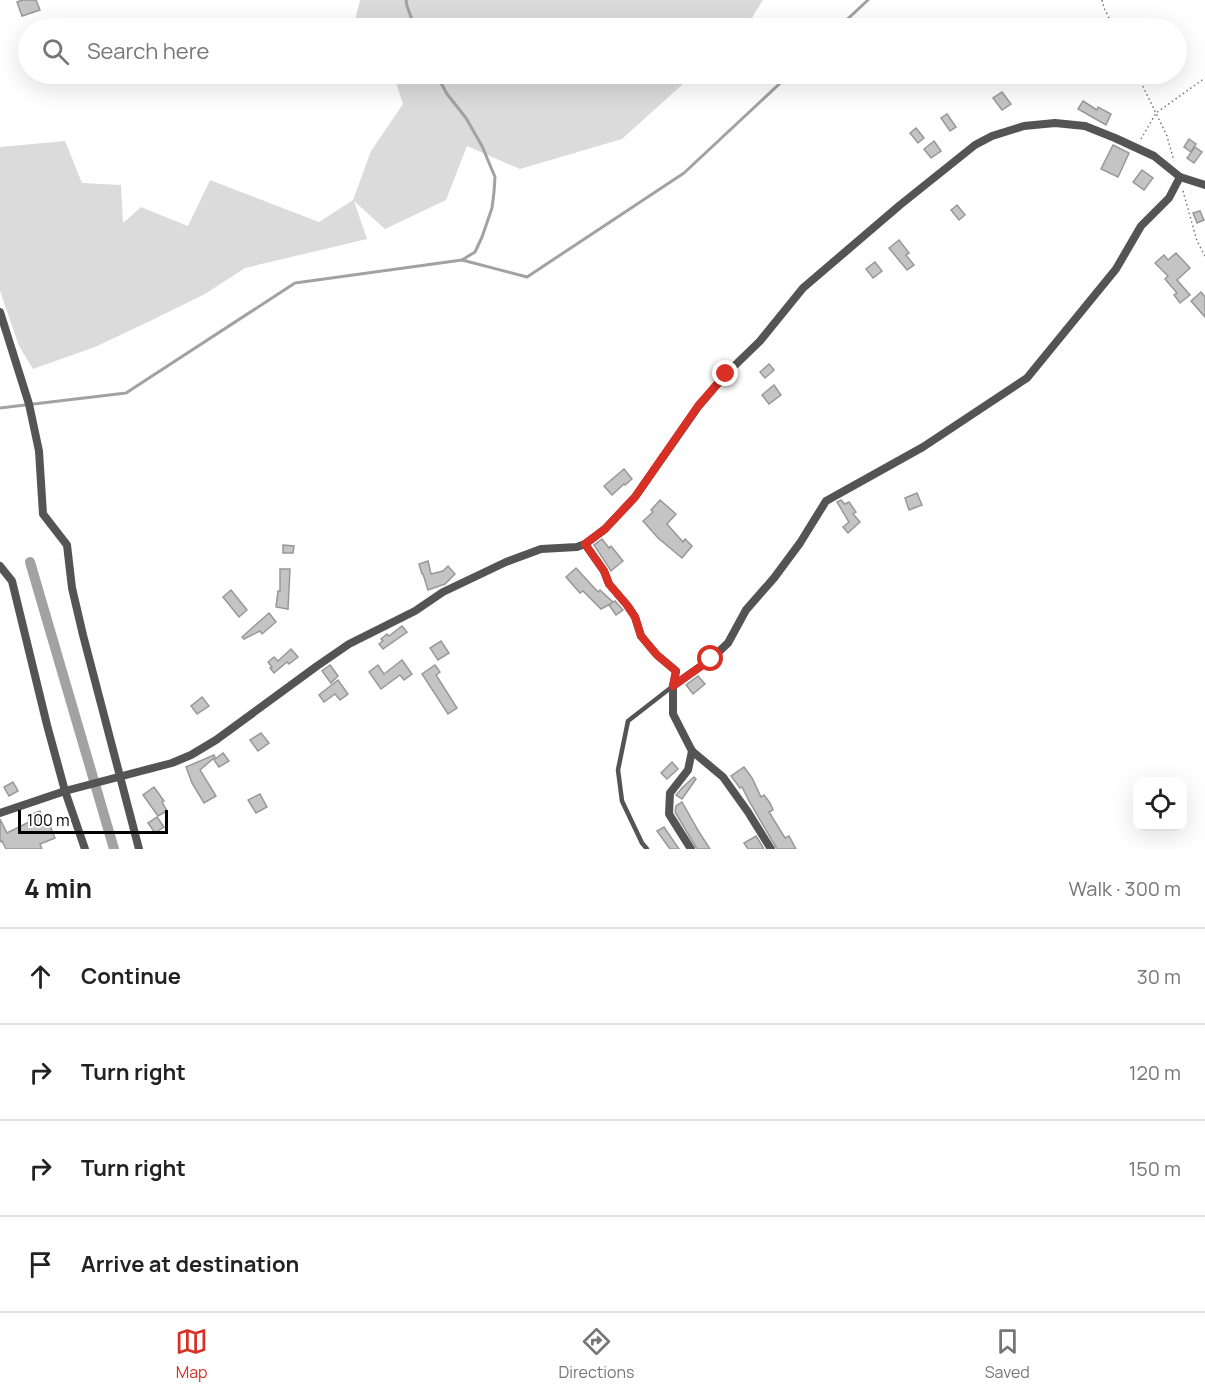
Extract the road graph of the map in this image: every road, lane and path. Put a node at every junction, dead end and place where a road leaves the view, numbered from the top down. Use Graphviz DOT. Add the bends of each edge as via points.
graph roads {
  1 [pos="1102,0"];
  2 [pos="1109,18"];
  3 [pos="1205,78"];
  4 [pos="1142,84"];
  5 [pos="1156,113"];
  6 [pos="1137,148"];
  7 [pos="1179,177"];
  8 [pos="1205,185"];
  9 [pos="1205,256"];
  10 [pos="0,312"];
  11 [pos="585,544"];
  12 [pos="0,566"];
  13 [pos="673,686"];
  14 [pos="692,751"];
  15 [pos="121,776"];
  16 [pos="65,791"];
  17 [pos="0,813"];
  18 [pos="85,849"];
  19 [pos="139,849"];
  20 [pos="647,849"];
  21 [pos="692,849"];
  22 [pos="771,849"];
  1 -- 2 [label="path"];
  3 -- 5 [label="path"];
  4 -- 5 [label="path"];
  5 -- 6 [label="path"];
  5 -- 7 [label="path"];
  6 -- 7 [label="street" via="1154,156"];
  6 -- 11 [label="street" via="1084,126 1055,123 1024,126 975,145 803,288 760,341 698,406 635,497"];
  7 -- 8 [label="street"];
  7 -- 9 [label="path"];
  7 -- 13 [label="street" via="1169,198 1141,226 1116,269 1027,378 923,447 826,501 800,543 746,610 728,643"];
  10 -- 15 [label="street" via="39,451 43,514 67,545 72,588"];
  11 -- 13 [label="street" via="635,617 641,636 676,671"];
  11 -- 15 [label="street" via="541,549 443,592 415,611 349,644 192,755"];
  12 -- 16 [label="street" via="12,581"];
  13 -- 14 [label="street" via="674,714"];
  13 -- 20 [label="lane" via="628,721 618,770 622,801"];
  14 -- 21 [label="street" via="688,770 670,793 669,814"];
  14 -- 22 [label="street" via="723,777"];
  15 -- 16 [label="street"];
  15 -- 19 [label="street"];
  16 -- 17 [label="street"];
  16 -- 18 [label="street"];
}
